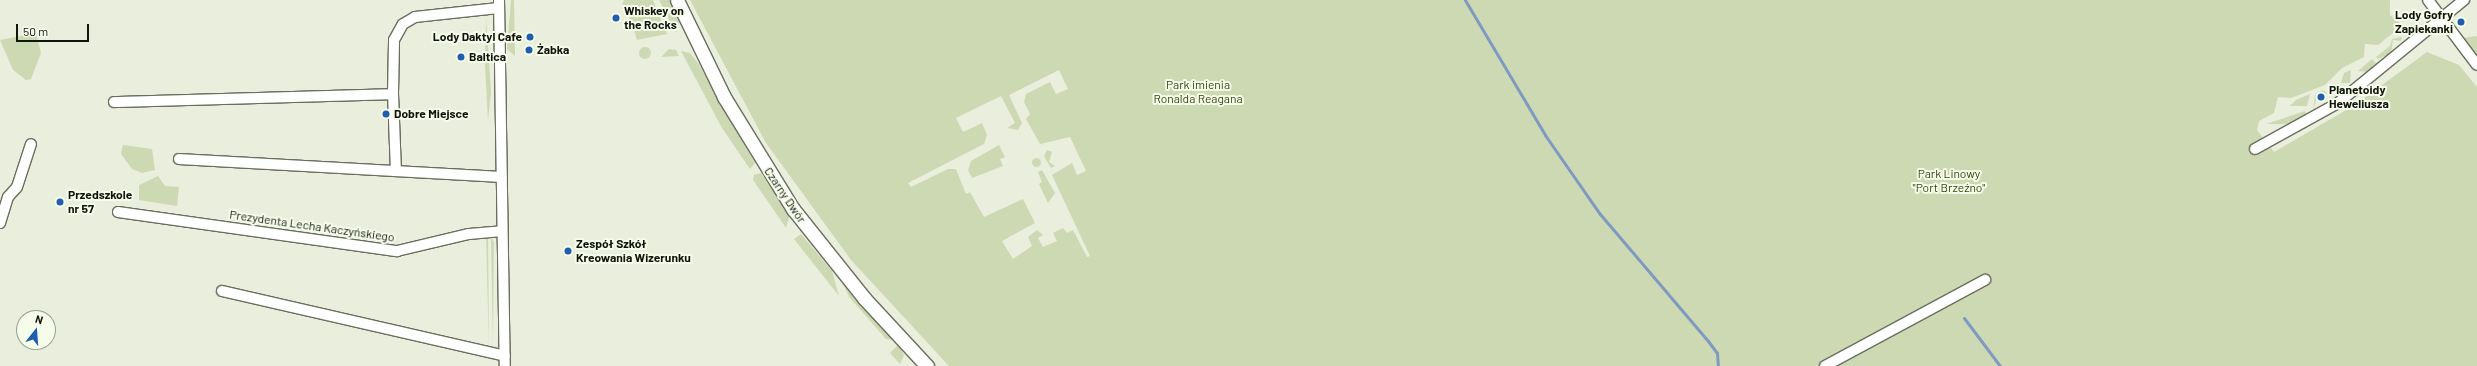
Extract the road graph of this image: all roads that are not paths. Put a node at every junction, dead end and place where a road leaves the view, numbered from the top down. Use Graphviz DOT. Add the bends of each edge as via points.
graph roads {
  1 [pos="677,0"];
  2 [pos="2428,0"];
  3 [pos="2464,0"];
  4 [pos="499,4"];
  5 [pos="2442,19"];
  6 [pos="2477,65"];
  7 [pos="393,94"];
  8 [pos="114,102"];
  9 [pos="31,144"];
  10 [pos="2255,150"];
  11 [pos="179,159"];
  12 [pos="396,171"];
  13 [pos="501,177"];
  14 [pos="118,212"];
  15 [pos="0,223"];
  16 [pos="502,231"];
  17 [pos="1985,280"];
  18 [pos="222,291"];
  19 [pos="505,361"];
  20 [pos="928,366"];
  21 [pos="1825,366"];
  1 -- 20 [label="main road, Czarny Dwór" via="724,97 793,209 859,293"];
  2 -- 5 [label="street"];
  3 -- 5 [label="street"];
  4 -- 7 [label="street" via="415,17 403,24 394,40"];
  4 -- 13 [label="street"];
  5 -- 6 [label="street"];
  5 -- 10 [label="street" via="2338,103"];
  7 -- 8 [label="street"];
  7 -- 12 [label="street"];
  9 -- 15 [label="street" via="17,187 8,197"];
  11 -- 12 [label="street"];
  12 -- 13 [label="street"];
  13 -- 16 [label="street"];
  14 -- 16 [label="street, Prezydenta Lecha Kaczyńskiego" via="397,251 469,234"];
  16 -- 19 [label="street"];
  17 -- 21 [label="street"];
  18 -- 19 [label="street"];
}
